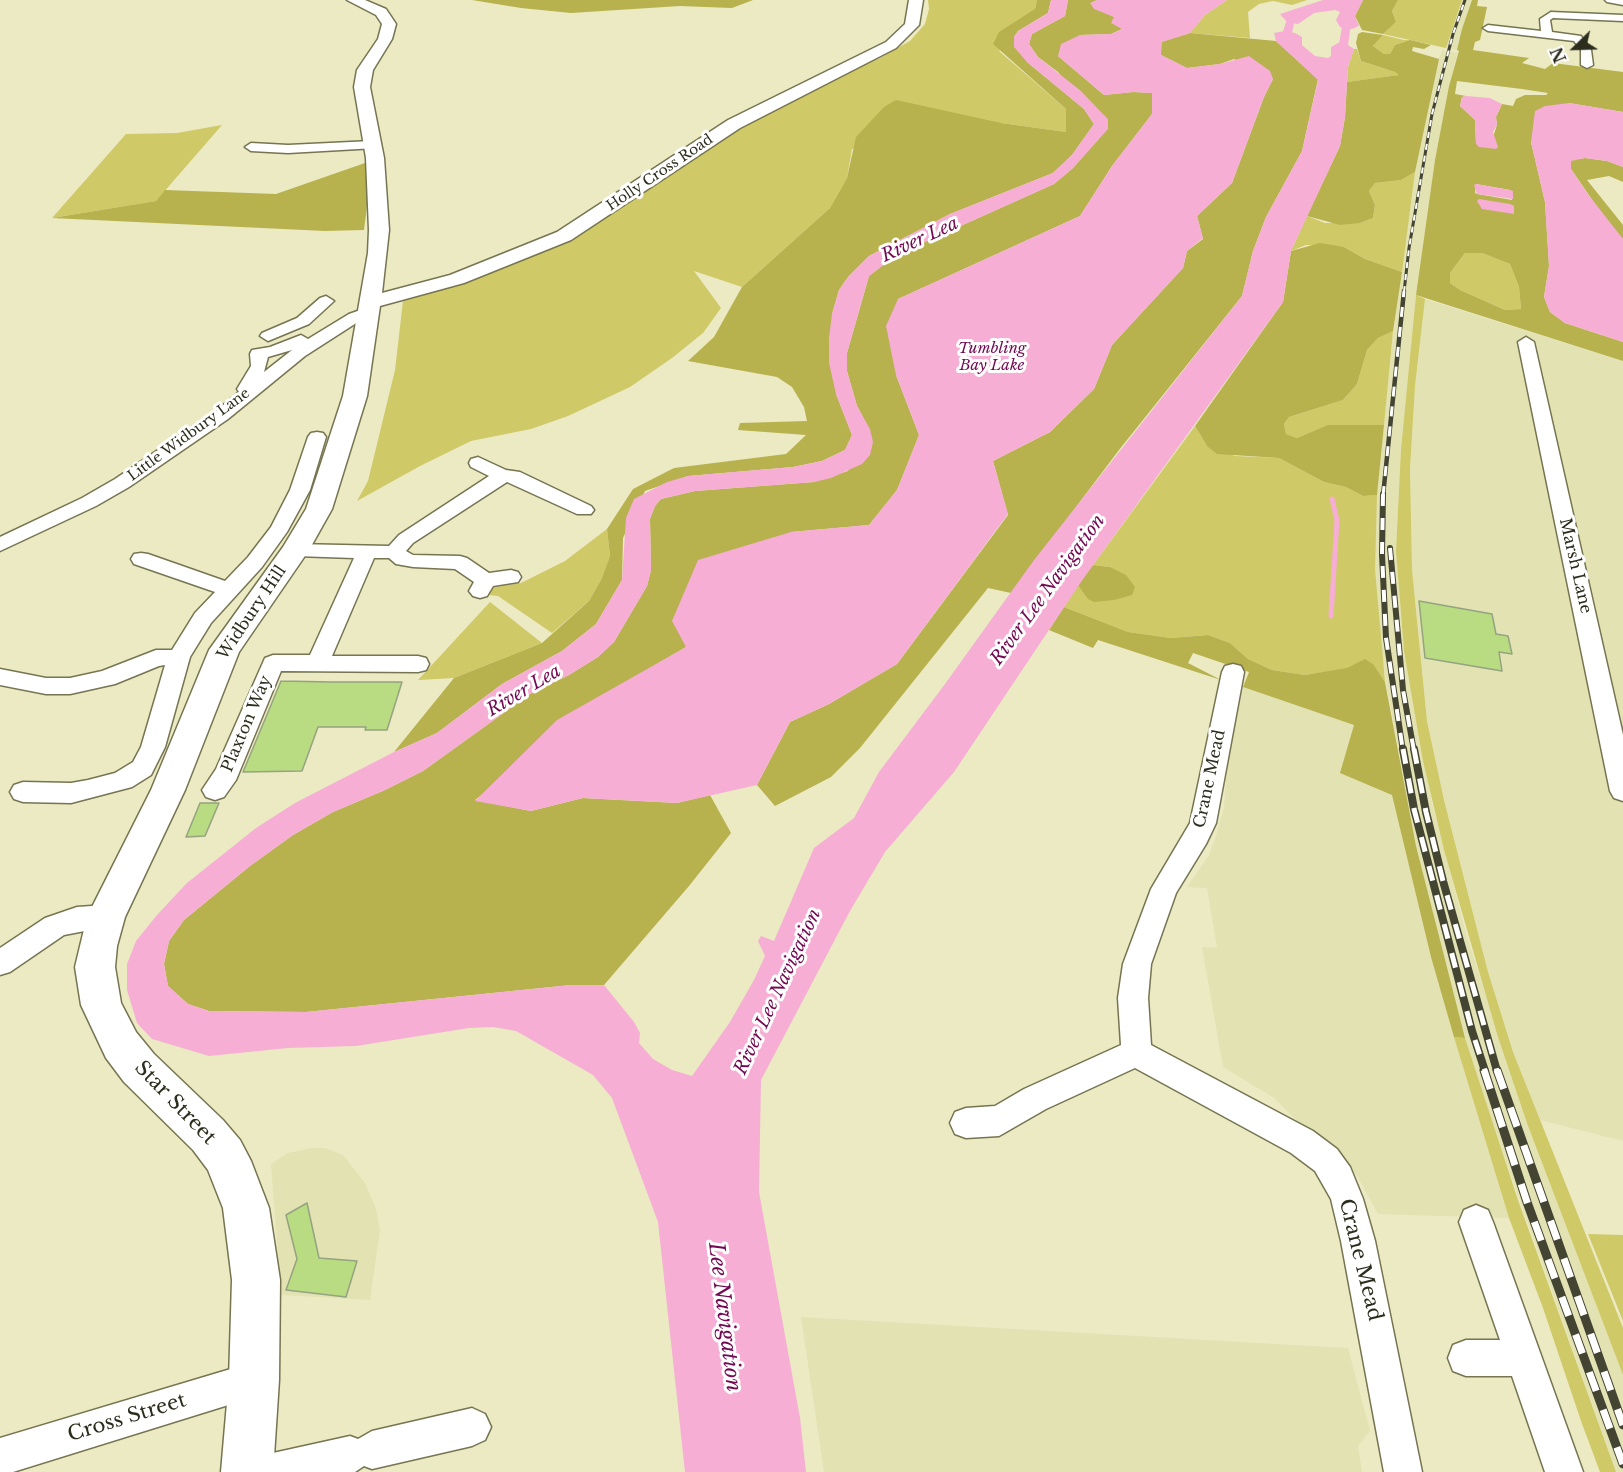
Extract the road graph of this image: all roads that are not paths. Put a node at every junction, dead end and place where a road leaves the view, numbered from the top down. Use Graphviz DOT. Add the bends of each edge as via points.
graph roads {
  1 [pos="354,0"];
  2 [pos="916,0"];
  3 [pos="1609,0"];
  4 [pos="1623,2"];
  5 [pos="1603,13"];
  6 [pos="1623,18"];
  7 [pos="1488,28"];
  8 [pos="1547,34"];
  9 [pos="1587,65"];
  10 [pos="372,145"];
  11 [pos="251,147"];
  12 [pos="326,301"];
  13 [pos="365,310"];
  14 [pos="1526,342"];
  15 [pos="258,354"];
  16 [pos="241,399"];
  17 [pos="199,416"];
  18 [pos="317,437"];
  19 [pos="478,463"];
  20 [pos="503,477"];
  21 [pos="584,510"];
  22 [pos="0,532"];
  23 [pos="0,545"];
  24 [pos="295,550"];
  25 [pos="394,552"];
  26 [pos="366,553"];
  27 [pos="141,559"];
  28 [pos="511,577"];
  29 [pos="227,589"];
  30 [pos="179,657"];
  31 [pos="318,663"];
  32 [pos="418,664"];
  33 [pos="1233,672"];
  34 [pos="0,677"];
  35 [pos="207,687"];
  36 [pos="170,689"];
  37 [pos="215,790"];
  38 [pos="1623,791"];
  39 [pos="23,792"];
  40 [pos="106,917"];
  41 [pos="2,959"];
  42 [pos="1136,1053"];
  43 [pos="966,1123"];
  44 [pos="1476,1222"];
  45 [pos="1466,1358"];
  46 [pos="1523,1358"];
  47 [pos="254,1380"];
  48 [pos="472,1427"];
  49 [pos="0,1457"];
  50 [pos="247,1472"];
  51 [pos="273,1472"];
  52 [pos="1404,1472"];
  53 [pos="1564,1472"];
  1 -- 10 [label="main road, Widbury Hill" via="381,12 389,24 363,80"];
  2 -- 13 [label="main road, Holly Cross Road" via="912,25 891,45 734,124 564,236 457,279"];
  3 -- 4 [label="street"];
  3 -- 5 [label="street" via="1602,5"];
  6 -- 8 [label="street" via="1551,15 1545,19"];
  7 -- 8 [label="street"];
  8 -- 9 [label="street" via="1579,40 1586,50"];
  10 -- 11 [label="street"];
  10 -- 13 [label="main road, Widbury Hill" via="379,230"];
  12 -- 15 [label="street" via="303,321 253,344 249,352"];
  13 -- 15 [label="street" via="274,351"];
  13 -- 16 [label="street, Little Widbury Lane" via="282,364"];
  13 -- 24 [label="main road, Widbury Hill" via="355,396 330,481"];
  14 -- 38 [label="street, Marsh Lane"];
  15 -- 16 [label="street" via="259,366"];
  16 -- 23 [label="street, Little Widbury Lane" via="122,483"];
  17 -- 22 [label="street" via="89,488"];
  18 -- 29 [label="street" via="300,490 280,528 255,562"];
  19 -- 20 [label="street"];
  20 -- 21 [label="street" via="513,476"];
  20 -- 25 [label="street" via="406,538"];
  24 -- 26 [label="street"];
  24 -- 35 [label="main road, Widbury Hill" via="224,650"];
  25 -- 26 [label="street"];
  25 -- 28 [label="street" via="413,561 460,563 483,585"];
  26 -- 31 [label="street"];
  27 -- 29 [label="street"];
  29 -- 30 [label="street"];
  30 -- 34 [label="street" via="156,658 107,678 69,686 45,686"];
  30 -- 36 [label="street"];
  31 -- 32 [label="street, Plaxton Way"];
  31 -- 37 [label="street, Plaxton Way" via="273,663 227,772"];
  33 -- 42 [label="street, Crane Mead" via="1203,823 1164,889 1137,964 1132,998"];
  35 -- 36 [label="street"];
  35 -- 40 [label="main road, Widbury Hill" via="168,790"];
  36 -- 39 [label="street" via="153,747 135,773 71,793"];
  40 -- 41 [label="street" via="77,919 55,926"];
  40 -- 47 [label="main road, Star Street" via="95,967 100,1005 139,1068 224,1155 246,1208 256,1280"];
  42 -- 43 [label="street" via="1035,1099 999,1121"];
  42 -- 52 [label="street, Crane Mead" via="1302,1142 1326,1160 1338,1178 1358,1241"];
  44 -- 46 [label="street"];
  45 -- 46 [label="street"];
  46 -- 53 [label="street"];
  47 -- 49 [label="street, Cross Street"];
  47 -- 50 [label="main road, Star Street"];
  48 -- 51 [label="street"];
}
